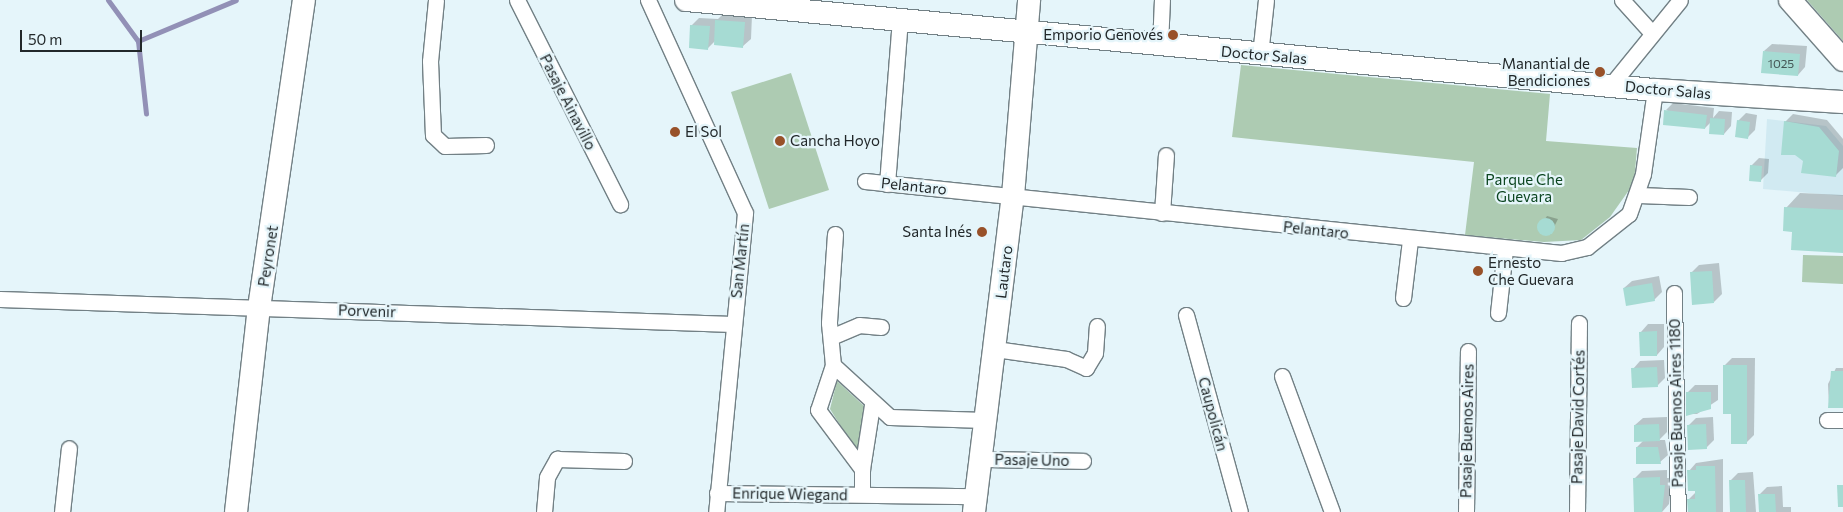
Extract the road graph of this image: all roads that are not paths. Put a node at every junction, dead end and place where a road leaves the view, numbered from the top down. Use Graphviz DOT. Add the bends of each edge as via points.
graph roads {
  1 [pos="304,0"];
  2 [pos="436,0"];
  3 [pos="517,0"];
  4 [pos="648,0"];
  5 [pos="686,0"];
  6 [pos="1029,0"];
  7 [pos="1162,0"];
  8 [pos="1266,0"];
  9 [pos="1622,0"];
  10 [pos="1680,0"];
  11 [pos="1790,0"];
  12 [pos="900,19"];
  13 [pos="1026,31"];
  14 [pos="1651,32"];
  15 [pos="1160,45"];
  16 [pos="1260,55"];
  17 [pos="1843,60"];
  18 [pos="1611,85"];
  19 [pos="1655,90"];
  20 [pos="1843,102"];
  21 [pos="486,144"];
  22 [pos="1166,155"];
  23 [pos="865,181"];
  24 [pos="888,184"];
  25 [pos="1639,195"];
  26 [pos="1013,196"];
  27 [pos="1689,197"];
  28 [pos="620,204"];
  29 [pos="1162,213"];
  30 [pos="835,234"];
  31 [pos="1410,240"];
  32 [pos="1505,250"];
  33 [pos="1674,293"];
  34 [pos="1404,298"];
  35 [pos="0,299"];
  36 [pos="260,308"];
  37 [pos="1498,313"];
  38 [pos="1186,315"];
  39 [pos="1579,323"];
  40 [pos="734,324"];
  41 [pos="1097,326"];
  42 [pos="881,327"];
  43 [pos="831,337"];
  44 [pos="995,349"];
  45 [pos="1468,351"];
  46 [pos="833,365"];
  47 [pos="1282,376"];
  48 [pos="872,405"];
  49 [pos="984,420"];
  50 [pos="1826,420"];
  51 [pos="1843,420"];
  52 [pos="70,448"];
  53 [pos="981,459"];
  54 [pos="624,461"];
  55 [pos="1083,461"];
  56 [pos="862,469"];
  57 [pos="717,493"];
  58 [pos="862,494"];
  59 [pos="975,504"];
  60 [pos="62,512"];
  61 [pos="236,512"];
  62 [pos="544,512"];
  63 [pos="716,512"];
  64 [pos="1240,512"];
  65 [pos="1332,512"];
  66 [pos="1466,512"];
  67 [pos="1577,512"];
  68 [pos="1678,512"];
  1 -- 36 [label="main road, Peyronet"];
  2 -- 21 [label="street" via="430,61 432,135 445,146"];
  3 -- 28 [label="street, Pasaje Ainavillo"];
  4 -- 40 [label="street, San Martín" via="745,213"];
  5 -- 12 [label="main road, Doctor Salas"];
  6 -- 13 [label="main road, Lautaro"];
  7 -- 15 [label="street"];
  8 -- 16 [label="street"];
  9 -- 14 [label="street"];
  10 -- 14 [label="street"];
  11 -- 17 [label="main road"];
  12 -- 13 [label="main road, Doctor Salas"];
  12 -- 24 [label="street"];
  13 -- 15 [label="main road, Doctor Salas"];
  13 -- 26 [label="main road, Lautaro"];
  14 -- 18 [label="street"];
  15 -- 16 [label="main road, Doctor Salas"];
  16 -- 18 [label="main road, Doctor Salas"];
  18 -- 19 [label="main road, Doctor Salas"];
  19 -- 20 [label="main road, Doctor Salas"];
  19 -- 25 [label="street, Pelantaro"];
  22 -- 29 [label="street"];
  23 -- 24 [label="street, Pelantaro"];
  24 -- 26 [label="street, Pelantaro"];
  25 -- 27 [label="street"];
  25 -- 32 [label="street, Pelantaro" via="1616,229 1587,247 1561,253"];
  26 -- 29 [label="street, Pelantaro"];
  26 -- 44 [label="main road, Lautaro"];
  29 -- 31 [label="street, Pelantaro"];
  30 -- 43 [label="street, Enrique Wiegand"];
  31 -- 32 [label="street, Pelantaro"];
  31 -- 34 [label="street"];
  32 -- 37 [label="street"];
  33 -- 68 [label="street, Pasaje Buenos Aires 1180"];
  35 -- 36 [label="street, Porvenir" via="127,307"];
  36 -- 40 [label="street, Porvenir"];
  36 -- 61 [label="main road, Peyronet"];
  38 -- 64 [label="street, Caupolicán"];
  39 -- 67 [label="street, Pasaje David Cortés"];
  40 -- 57 [label="street, San Martín"];
  41 -- 44 [label="street" via="1095,353 1086,368 1066,359"];
  42 -- 43 [label="street" via="859,326"];
  43 -- 46 [label="street, Enrique Wiegand"];
  44 -- 49 [label="main road, Lautaro"];
  45 -- 66 [label="street, Pasaje Buenos Aires"];
  46 -- 48 [label="street"];
  46 -- 56 [label="street, Enrique Wiegand" via="818,410"];
  47 -- 65 [label="street"];
  48 -- 49 [label="street" via="896,418"];
  48 -- 56 [label="street, Enrique Wiegand"];
  49 -- 53 [label="main road, Lautaro"];
  50 -- 51 [label="street"];
  52 -- 60 [label="street"];
  53 -- 55 [label="street, Pasaje Uno"];
  53 -- 59 [label="main road, Lautaro"];
  54 -- 62 [label="street" via="557,459 547,477"];
  56 -- 58 [label="street, Enrique Wiegand"];
  57 -- 58 [label="street, Enrique Wiegand"];
  57 -- 63 [label="street, San Martín"];
  58 -- 59 [label="street, Enrique Wiegand"];
}
